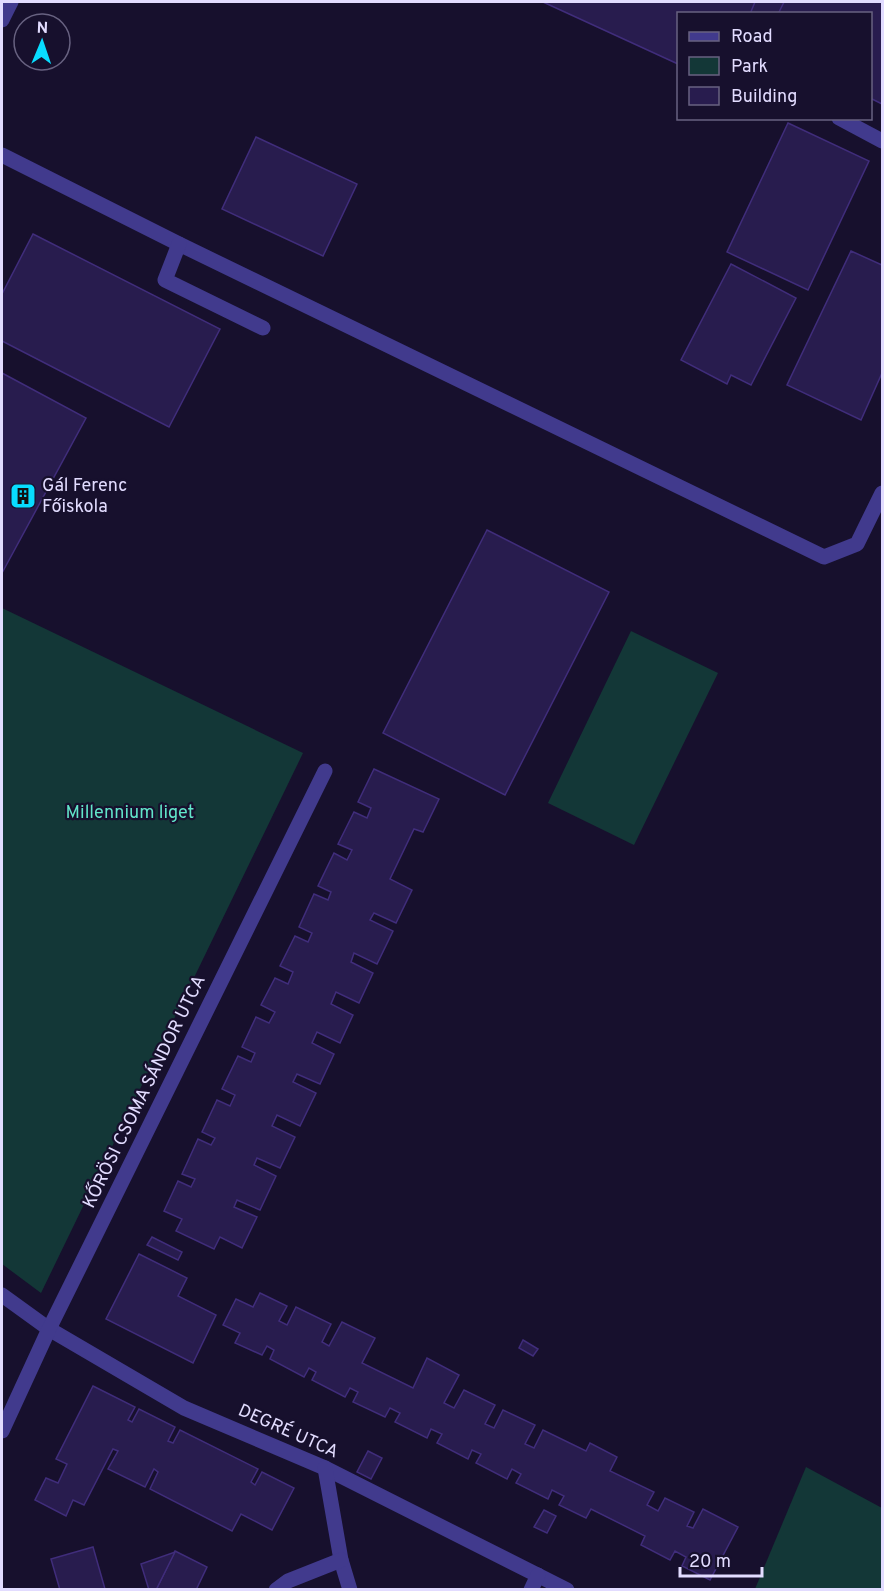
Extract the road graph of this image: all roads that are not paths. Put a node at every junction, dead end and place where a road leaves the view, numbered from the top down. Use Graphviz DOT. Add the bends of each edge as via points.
graph roads {
  1 [pos="11,2"];
  2 [pos="2,20"];
  3 [pos="843,120"];
  4 [pos="882,141"];
  5 [pos="2,155"];
  6 [pos="179,244"];
  7 [pos="263,328"];
  8 [pos="882,493"];
  9 [pos="325,771"];
  10 [pos="2,1295"];
  11 [pos="49,1329"];
  12 [pos="2,1431"];
  13 [pos="325,1468"];
  14 [pos="341,1560"];
  15 [pos="538,1575"];
  16 [pos="276,1590"];
  17 [pos="350,1590"];
  18 [pos="531,1590"];
  19 [pos="567,1590"];
  1 -- 2 [label="street"];
  3 -- 4 [label="street"];
  5 -- 6 [label="street"];
  6 -- 7 [label="street" via="165,280"];
  6 -- 8 [label="street" via="824,557 857,544"];
  9 -- 11 [label="street, KŐRÖSI CSOMA SÁNDOR UTCA"];
  10 -- 11 [label="street, DEGRÉ UTCA"];
  11 -- 12 [label="street, KŐRÖSI CSOMA SÁNDOR UTCA"];
  11 -- 13 [label="street, DEGRÉ UTCA" via="184,1408"];
  13 -- 14 [label="street"];
  13 -- 15 [label="street, DEGRÉ UTCA"];
  14 -- 16 [label="street" via="288,1581"];
  14 -- 17 [label="street"];
  15 -- 18 [label="street"];
  15 -- 19 [label="street, DEGRÉ UTCA"];
}
